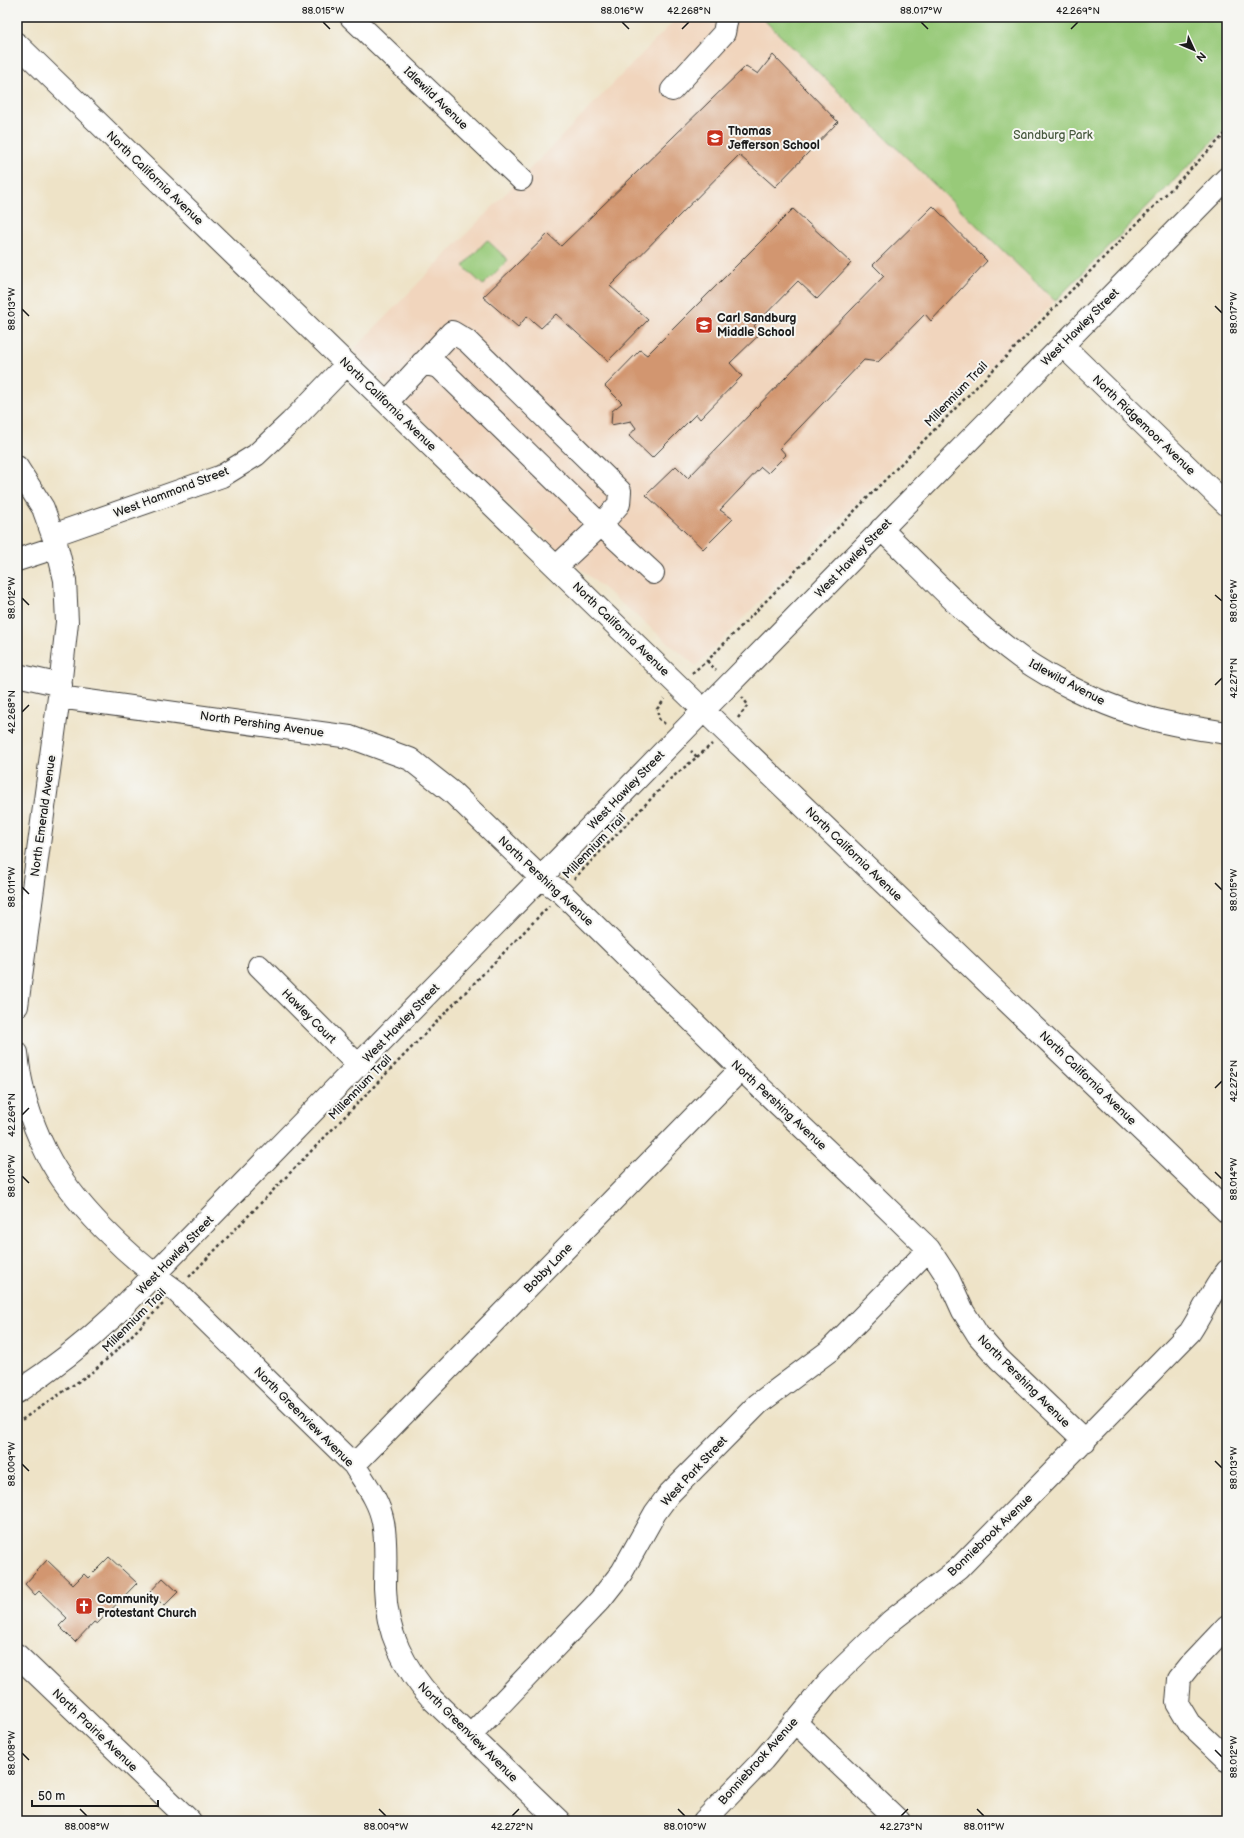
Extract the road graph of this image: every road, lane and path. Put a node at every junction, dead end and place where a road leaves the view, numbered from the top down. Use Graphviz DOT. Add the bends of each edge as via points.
graph roads {
  1 [pos="352,17"];
  2 [pos="727,17"];
  3 [pos="17,44"];
  4 [pos="672,90"];
  5 [pos="1227,132"];
  6 [pos="1227,178"];
  7 [pos="521,179"];
  8 [pos="1062,346"];
  9 [pos="422,363"];
  10 [pos="347,364"];
  11 [pos="387,402"];
  12 [pos="17,467"];
  13 [pos="1227,505"];
  14 [pos="601,525"];
  15 [pos="881,529"];
  16 [pos="55,541"];
  17 [pos="17,560"];
  18 [pos="556,567"];
  19 [pos="653,573"];
  20 [pos="706,661"];
  21 [pos="712,666"];
  22 [pos="698,667"];
  23 [pos="17,675"];
  24 [pos="60,691"];
  25 [pos="746,700"];
  26 [pos="663,701"];
  27 [pos="704,710"];
  28 [pos="745,710"];
  29 [pos="659,719"];
  30 [pos="1227,733"];
  31 [pos="709,748"];
  32 [pos="690,750"];
  33 [pos="697,757"];
  34 [pos="541,878"];
  35 [pos="562,893"];
  36 [pos="259,966"];
  37 [pos="17,1006"];
  38 [pos="17,1054"];
  39 [pos="359,1066"];
  40 [pos="741,1069"];
  41 [pos="24,1116"];
  42 [pos="1227,1212"];
  43 [pos="929,1249"];
  44 [pos="1227,1271"];
  45 [pos="155,1275"];
  46 [pos="176,1291"];
  47 [pos="17,1392"];
  48 [pos="17,1423"];
  49 [pos="1084,1441"];
  50 [pos="354,1465"];
  51 [pos="1227,1626"];
  52 [pos="17,1656"];
  53 [pos="794,1721"];
  54 [pos="470,1736"];
  55 [pos="1227,1759"];
  56 [pos="190,1821"];
  57 [pos="559,1821"];
  58 [pos="704,1821"];
  59 [pos="899,1821"];
  1 -- 7 [label="street, Idlewild Avenue"];
  2 -- 4 [label="street" via="724,33"];
  3 -- 10 [label="street, North California Avenue"];
  5 -- 20 [label="path, Millennium Trail"];
  6 -- 8 [label="street, West Hawley Street"];
  8 -- 13 [label="street, North Ridgemoor Avenue"];
  8 -- 15 [label="street, West Hawley Street"];
  9 -- 11 [label="street"];
  9 -- 14 [label="street" via="439,367"];
  9 -- 14 [label="street" via="452,332 467,340 620,491 619,504"];
  10 -- 11 [label="street, North California Avenue"];
  10 -- 16 [label="street, West Hammond Street" via="256,455 222,476"];
  11 -- 18 [label="street, North California Avenue"];
  12 -- 16 [label="street" via="43,508"];
  14 -- 18 [label="street"];
  14 -- 19 [label="street"];
  15 -- 27 [label="street, West Hawley Street"];
  15 -- 30 [label="street, Idlewild Avenue" via="964,610 1022,658 1048,675 1093,698 1134,714 1170,724"];
  16 -- 17 [label="street, West Hammond Street"];
  16 -- 24 [label="street" via="65,580 67,622"];
  18 -- 27 [label="street, North California Avenue"];
  20 -- 21 [label="path"];
  20 -- 22 [label="path, Millennium Trail"];
  23 -- 24 [label="street, North Pershing Avenue"];
  24 -- 34 [label="street, North Pershing Avenue" via="350,737 410,759 453,793"];
  24 -- 37 [label="street, North Emerald Avenue"];
  25 -- 28 [label="path" via="748,705"];
  26 -- 29 [label="path" via="657,709"];
  27 -- 34 [label="street, West Hawley Street"];
  27 -- 42 [label="street, North California Avenue"];
  31 -- 33 [label="path, Millennium Trail"];
  32 -- 33 [label="path"];
  33 -- 35 [label="path, Millennium Trail" via="670,780"];
  34 -- 35 [label="street, North Pershing Avenue"];
  34 -- 39 [label="street, West Hawley Street"];
  35 -- 40 [label="street, North Pershing Avenue"];
  35 -- 46 [label="path, Millennium Trail"];
  36 -- 39 [label="street, Hawley Court"];
  38 -- 41 [label="street"];
  39 -- 45 [label="street, West Hawley Street"];
  40 -- 43 [label="street, North Pershing Avenue"];
  40 -- 50 [label="street, Bobby Lane"];
  41 -- 45 [label="street, North Greenview Avenue" via="74,1195"];
  43 -- 49 [label="street, North Pershing Avenue" via="948,1278 962,1311 978,1335 999,1359"];
  43 -- 54 [label="street, West Park Street" via="829,1351 758,1404 669,1494 655,1513 622,1572 600,1600"];
  44 -- 49 [label="street, Bonniebrook Avenue" via="1190,1332"];
  45 -- 46 [label="street, North Greenview Avenue"];
  45 -- 47 [label="street, West Hawley Street" via="82,1346"];
  46 -- 48 [label="path, Millennium Trail" via="91,1373"];
  46 -- 50 [label="street, North Greenview Avenue"];
  49 -- 53 [label="street, Bonniebrook Avenue" via="958,1569 891,1621 829,1681"];
  50 -- 54 [label="street, North Greenview Avenue" via="373,1495 383,1520 387,1554 385,1589 389,1623 397,1648 417,1683"];
  51 -- 55 [label="street" via="1179,1679 1177,1702 1189,1723"];
  52 -- 56 [label="street, North Prairie Avenue"];
  53 -- 58 [label="street, Bonniebrook Avenue" via="763,1760"];
  53 -- 59 [label="street"];
  54 -- 57 [label="street, North Greenview Avenue"];
}
